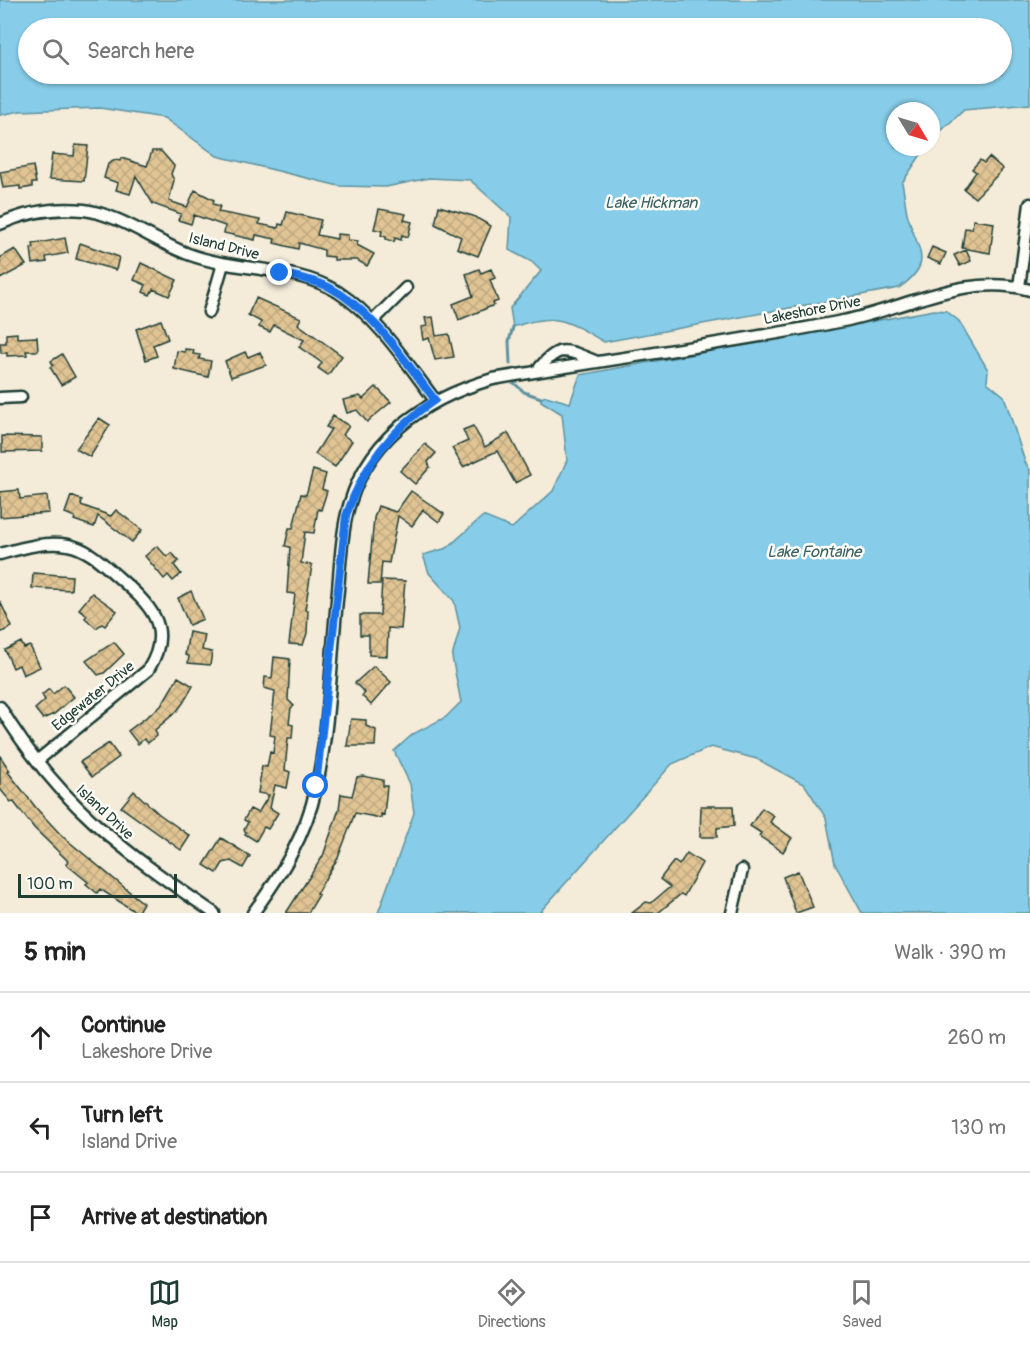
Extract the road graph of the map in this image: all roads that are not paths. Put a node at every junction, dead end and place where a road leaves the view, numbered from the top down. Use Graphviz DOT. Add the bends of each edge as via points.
graph roads {
  1 [pos="1030,204"];
  2 [pos="0,224"];
  3 [pos="223,264"];
  4 [pos="1019,287"];
  5 [pos="406,288"];
  6 [pos="1030,290"];
  7 [pos="209,312"];
  8 [pos="373,321"];
  9 [pos="597,362"];
  10 [pos="537,371"];
  11 [pos="21,397"];
  12 [pos="0,398"];
  13 [pos="435,400"];
  14 [pos="0,554"];
  15 [pos="0,707"];
  16 [pos="37,761"];
  17 [pos="742,870"];
  18 [pos="214,913"];
  19 [pos="253,913"];
  20 [pos="732,913"];
  1 -- 4 [label="street"];
  2 -- 3 [label="street, Island Drive" via="49,209 87,211 115,219 189,255"];
  3 -- 7 [label="street"];
  3 -- 8 [label="street, Island Drive" via="313,281 339,293"];
  4 -- 6 [label="street, Lakeshore Drive"];
  4 -- 9 [label="street, Lakeshore Drive" via="968,288 846,320"];
  5 -- 8 [label="street"];
  8 -- 13 [label="street, Island Drive"];
  9 -- 10 [label="street, Lakeshore Drive"];
  9 -- 10 [label="street" via="564,350 553,353"];
  10 -- 13 [label="street, Lakeshore Drive" via="464,387"];
  11 -- 12 [label="street"];
  13 -- 19 [label="street, Lakeshore Drive" via="408,419 381,446 352,498 342,544 316,786 293,854"];
  14 -- 16 [label="street, Edgewater Drive" via="52,544 90,553 144,600 159,628 157,652 148,670"];
  15 -- 16 [label="street, Island Drive"];
  16 -- 18 [label="street, Island Drive" via="65,796 115,843"];
  17 -- 20 [label="street"];
}
